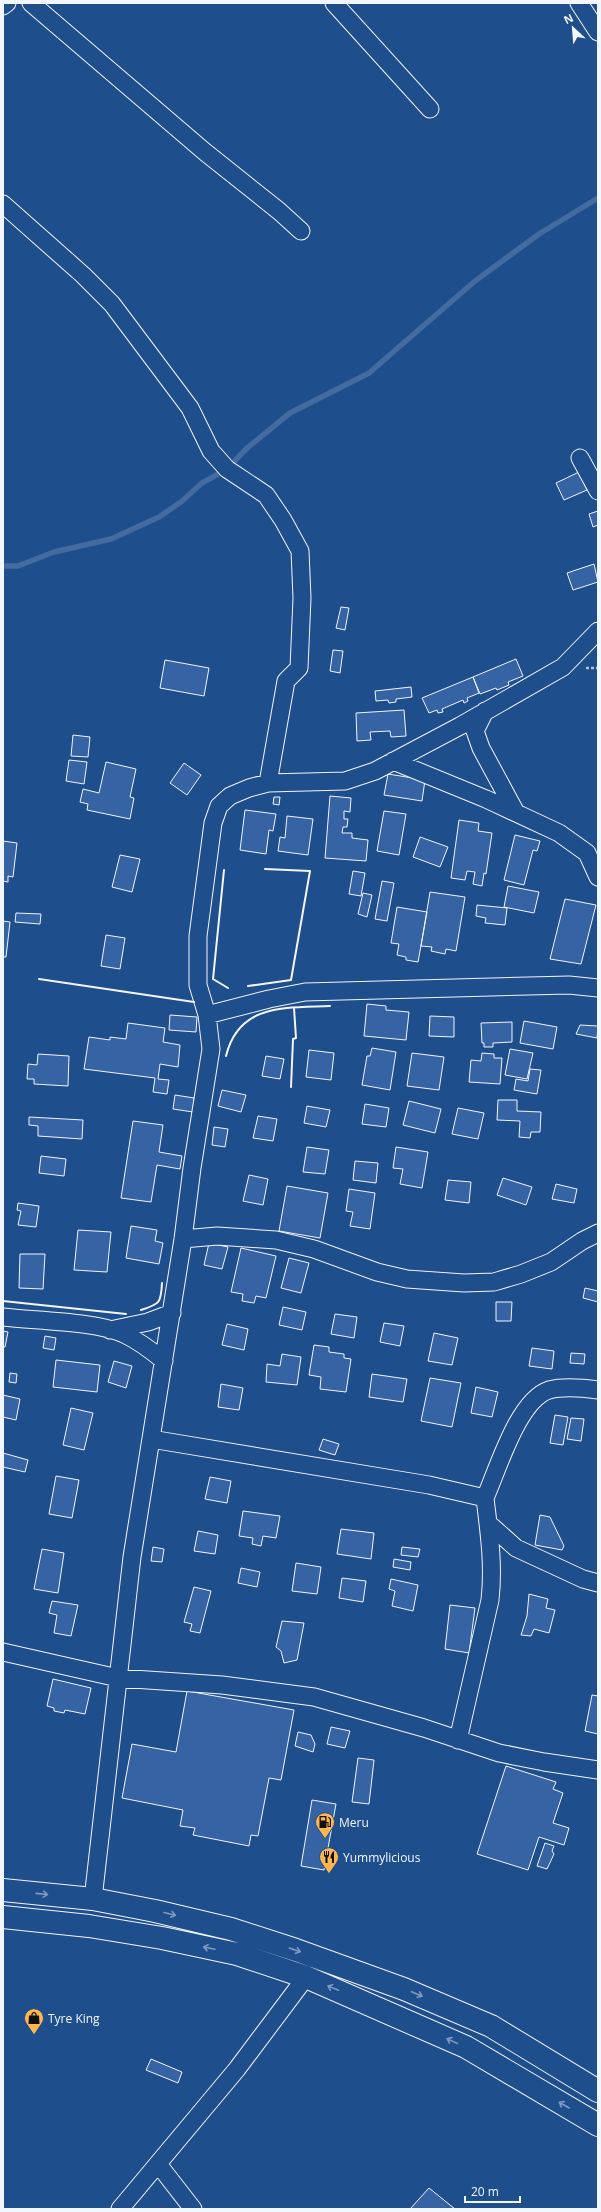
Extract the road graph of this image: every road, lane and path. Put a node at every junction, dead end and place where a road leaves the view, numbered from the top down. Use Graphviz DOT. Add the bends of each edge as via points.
graph roads {
  1 [pos="7,3"];
  2 [pos="31,3"];
  3 [pos="334,3"];
  4 [pos="578,3"];
  5 [pos="3,6"];
  6 [pos="598,32"];
  7 [pos="430,109"];
  8 [pos="3,204"];
  9 [pos="301,231"];
  10 [pos="580,458"];
  11 [pos="598,491"];
  12 [pos="598,631"];
  13 [pos="485,711"];
  14 [pos="393,761"];
  15 [pos="268,783"];
  16 [pos="515,811"];
  17 [pos="598,877"];
  18 [pos="598,988"];
  19 [pos="207,1015"];
  20 [pos="598,1234"];
  21 [pos="183,1239"];
  22 [pos="172,1313"];
  23 [pos="3,1317"];
  24 [pos="109,1330"];
  25 [pos="164,1361"];
  26 [pos="598,1390"];
  27 [pos="151,1439"];
  28 [pos="485,1498"];
  29 [pos="488,1523"];
  30 [pos="598,1583"];
  31 [pos="3,1652"];
  32 [pos="118,1678"];
  33 [pos="458,1740"];
  34 [pos="598,1770"];
  35 [pos="3,1890"];
  36 [pos="93,1899"];
  37 [pos="3,1917"];
  38 [pos="306,1977"];
  39 [pos="598,2090"];
  40 [pos="598,2125"];
  41 [pos="158,2164"];
  42 [pos="120,2209"];
  43 [pos="193,2209"];
  1 -- 5 [label="street"];
  2 -- 9 [label="street"];
  3 -- 7 [label="street"];
  4 -- 6 [label="street"];
  8 -- 15 [label="street" via="112,304 190,408 211,451 226,469 266,496 300,551 302,598 299,668 286,681"];
  10 -- 11 [label="street"];
  12 -- 13 [label="street" via="564,667"];
  13 -- 14 [label="street"];
  13 -- 16 [label="street" via="475,731 481,748"];
  14 -- 15 [label="street" via="375,771 345,781"];
  14 -- 16 [label="street"];
  15 -- 19 [label="street" via="230,796 219,806 213,823 198,936 198,985"];
  16 -- 17 [label="street" via="559,833 587,853"];
  18 -- 19 [label="street" via="569,985 305,992"];
  19 -- 21 [label="street" via="211,1049"];
  20 -- 21 [label="street" via="582,1241 551,1262 521,1274 494,1282 464,1283 407,1279 377,1272 314,1249 276,1240 217,1236"];
  21 -- 22 [label="street"];
  22 -- 24 [label="street" via="148,1322"];
  22 -- 25 [label="street"];
  23 -- 24 [label="street"];
  24 -- 25 [label="street" via="123,1334"];
  25 -- 27 [label="street"];
  26 -- 28 [label="street" via="548,1390 532,1400 520,1415"];
  27 -- 28 [label="street" via="429,1485"];
  27 -- 32 [label="street" via="132,1557"];
  28 -- 29 [label="street"];
  29 -- 30 [label="street" via="516,1548 582,1579"];
  29 -- 33 [label="street" via="493,1560 490,1600"];
  31 -- 32 [label="street"];
  32 -- 33 [label="street" via="222,1685 314,1697"];
  32 -- 36 [label="street"];
  33 -- 34 [label="street" via="499,1753"];
  35 -- 36 [label="highway, one-way"];
  36 -- 39 [label="highway, one-way" via="231,1929 404,1989 491,2026"];
  38 -- 37 [label="highway, one-way" via="237,1954 162,1938 89,1926"];
  40 -- 38 [label="highway, one-way" via="466,2047"];
  38 -- 41 [label="street" via="236,2069"];
  41 -- 42 [label="street"];
  41 -- 43 [label="street"];
}
